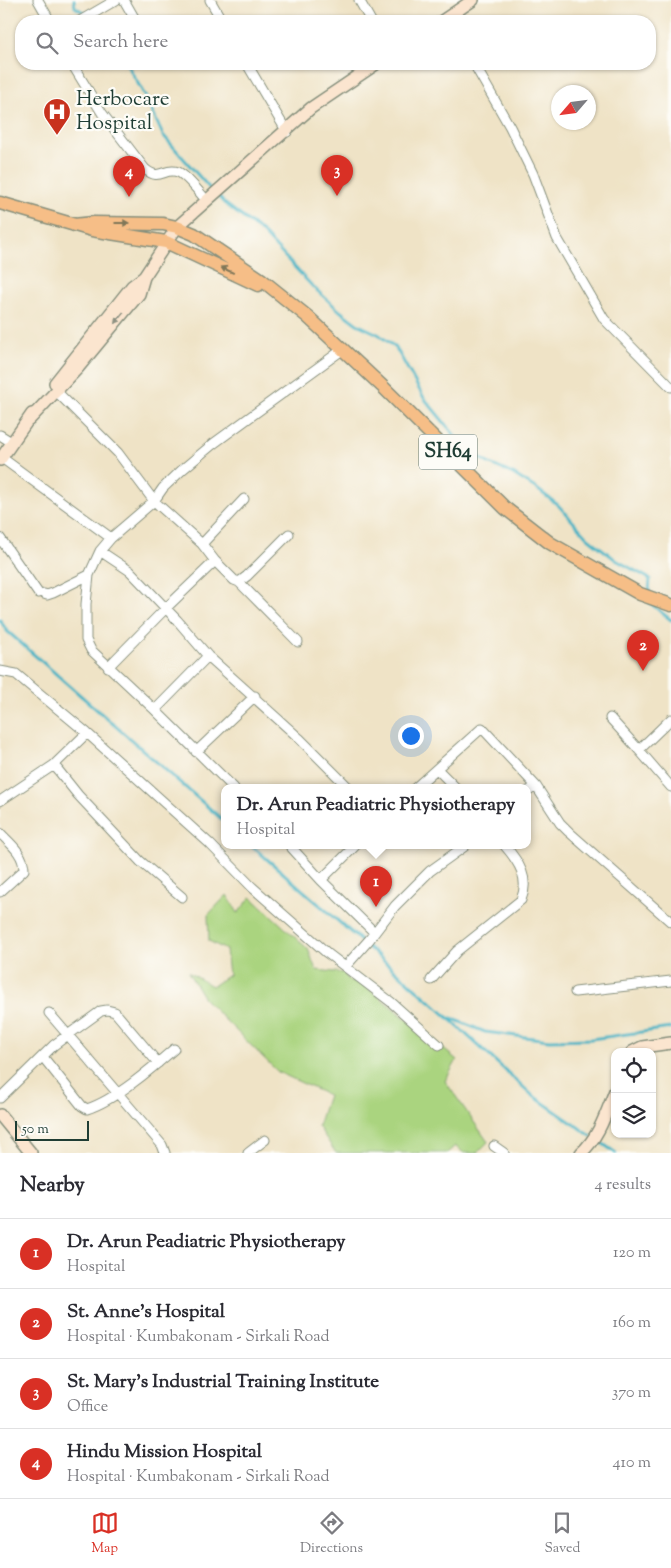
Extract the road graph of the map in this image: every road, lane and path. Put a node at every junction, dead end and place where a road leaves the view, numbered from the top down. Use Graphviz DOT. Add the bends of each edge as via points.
graph roads {
  1 [pos="38,0"];
  2 [pos="116,0"];
  3 [pos="124,0"];
  4 [pos="210,0"];
  5 [pos="359,0"];
  6 [pos="472,0"];
  7 [pos="47,15"];
  8 [pos="90,15"];
  9 [pos="133,15"];
  10 [pos="219,15"];
  11 [pos="368,15"];
  12 [pos="452,15"];
  13 [pos="76,70"];
  14 [pos="251,70"];
  15 [pos="367,70"];
  16 [pos="477,70"];
  17 [pos="287,132"];
  18 [pos="208,199"];
  19 [pos="0,204"];
  20 [pos="74,225"];
  21 [pos="177,227"];
  22 [pos="166,242"];
  23 [pos="144,277"];
  24 [pos="272,289"];
  25 [pos="342,350"];
  26 [pos="671,387"];
  27 [pos="56,391"];
  28 [pos="29,420"];
  29 [pos="0,435"];
  30 [pos="13,442"];
  31 [pos="1,459"];
  32 [pos="244,499"];
  33 [pos="154,501"];
  34 [pos="289,534"];
  35 [pos="0,538"];
  36 [pos="111,538"];
  37 [pos="202,544"];
  38 [pos="100,551"];
  39 [pos="215,561"];
  40 [pos="89,575"];
  41 [pos="239,582"];
  42 [pos="671,605"];
  43 [pos="166,608"];
  44 [pos="298,642"];
  45 [pos="208,656"];
  46 [pos="108,667"];
  47 [pos="0,671"];
  48 [pos="254,696"];
  49 [pos="155,710"];
  50 [pos="610,718"];
  51 [pos="671,719"];
  52 [pos="87,733"];
  53 [pos="639,750"];
  54 [pos="196,752"];
  55 [pos="54,765"];
  56 [pos="437,769"];
  57 [pos="230,784"];
  58 [pos="345,784"];
  59 [pos="420,784"];
  60 [pos="452,784"];
  61 [pos="536,786"];
  62 [pos="671,787"];
  63 [pos="531,789"];
  64 [pos="0,801"];
  65 [pos="0,833"];
  66 [pos="293,849"];
  67 [pos="352,849"];
  68 [pos="461,849"];
  69 [pos="508,849"];
  70 [pos="321,880"];
  71 [pos="0,892"];
  72 [pos="182,897"];
  73 [pos="671,922"];
  74 [pos="372,936"];
  75 [pos="344,966"];
  76 [pos="431,980"];
  77 [pos="671,981"];
  78 [pos="575,992"];
  79 [pos="48,1013"];
  80 [pos="67,1034"];
  81 [pos="671,1043"];
  82 [pos="438,1045"];
  83 [pos="640,1048"];
  84 [pos="174,1049"];
  85 [pos="43,1056"];
  86 [pos="158,1062"];
  87 [pos="117,1093"];
  88 [pos="614,1093"];
  89 [pos="0,1098"];
  90 [pos="0,1115"];
  91 [pos="265,1140"];
  92 [pos="494,1146"];
  93 [pos="584,1150"];
  94 [pos="31,1153"];
  95 [pos="165,1153"];
  96 [pos="248,1153"];
  97 [pos="504,1153"];
  1 -- 7 [label="street"];
  2 -- 8 [label="street"];
  3 -- 9 [label="street"];
  4 -- 10 [label="street"];
  5 -- 11 [label="street"];
  6 -- 12 [label="main road"];
  13 -- 18 [label="street" via="102,113 152,175 182,174"];
  14 -- 17 [label="street"];
  15 -- 17 [label="main road" via="311,108"];
  16 -- 26 [label="street" via="533,174 557,238 604,319"];
  17 -- 18 [label="main road"];
  18 -- 21 [label="main road"];
  19 -- 20 [label="main road, SH64"];
  20 -- 21 [label="main road, SH64, one-way" via="157,223"];
  20 -- 22 [label="main road, SH64"];
  21 -- 22 [label="main road"];
  21 -- 24 [label="main road, SH64" via="194,234"];
  22 -- 23 [label="main road"];
  24 -- 22 [label="main road, SH64, one-way"];
  23 -- 27 [label="main road, one-way" via="139,294"];
  23 -- 28 [label="main road" via="132,286"];
  24 -- 25 [label="main road, SH64" via="308,317"];
  25 -- 33 [label="street" via="213,444 182,469"];
  25 -- 42 [label="main road, SH64" via="505,508 550,543 640,594"];
  27 -- 28 [label="main road"];
  27 -- 33 [label="street" via="118,453"];
  28 -- 30 [label="main road"];
  29 -- 30 [label="street"];
  30 -- 31 [label="main road"];
  31 -- 36 [label="street"];
  32 -- 37 [label="street"];
  33 -- 36 [label="street"];
  33 -- 37 [label="street"];
  34 -- 41 [label="street"];
  35 -- 40 [label="street" via="41,593 53,593"];
  36 -- 38 [label="street"];
  37 -- 39 [label="street"];
  38 -- 40 [label="street"];
  38 -- 43 [label="street" via="130,571"];
  39 -- 41 [label="street"];
  39 -- 43 [label="street"];
  40 -- 46 [label="street" via="86,640"];
  41 -- 44 [label="street"];
  43 -- 45 [label="street"];
  43 -- 46 [label="street"];
  45 -- 48 [label="street"];
  45 -- 49 [label="street"];
  46 -- 49 [label="street"];
  47 -- 52 [label="street" via="16,674"];
  48 -- 54 [label="street"];
  48 -- 58 [label="street"];
  49 -- 54 [label="street"];
  50 -- 53 [label="street"];
  51 -- 53 [label="street"];
  52 -- 55 [label="street"];
  52 -- 75 [label="street" via="252,887"];
  53 -- 62 [label="street"];
  54 -- 57 [label="street"];
  55 -- 64 [label="street"];
  55 -- 72 [label="street" via="140,862"];
  56 -- 59 [label="street"];
  56 -- 60 [label="street"];
  56 -- 61 [label="street" via="482,728"];
  61 -- 63 [label="street"];
  61 -- 73 [label="street" via="560,823"];
  65 -- 71 [label="street" via="24,861 24,870"];
  66 -- 70 [label="street"];
  67 -- 70 [label="street"];
  68 -- 74 [label="street" via="430,871 395,906"];
  69 -- 76 [label="street" via="525,880 521,900 457,951"];
  70 -- 74 [label="street"];
  74 -- 75 [label="street"];
  75 -- 82 [label="street"];
  77 -- 78 [label="street"];
  79 -- 80 [label="street"];
  80 -- 85 [label="street"];
  80 -- 86 [label="street" via="101,1011 115,1012"];
  80 -- 87 [label="street"];
  81 -- 83 [label="main road"];
  84 -- 86 [label="street"];
  85 -- 87 [label="street" via="86,1109"];
  85 -- 89 [label="street"];
  86 -- 87 [label="street"];
  87 -- 95 [label="street"];
  88 -- 93 [label="main road" via="599,1130"];
  90 -- 94 [label="main road"];
  91 -- 96 [label="street"];
  92 -- 97 [label="street"];
}
